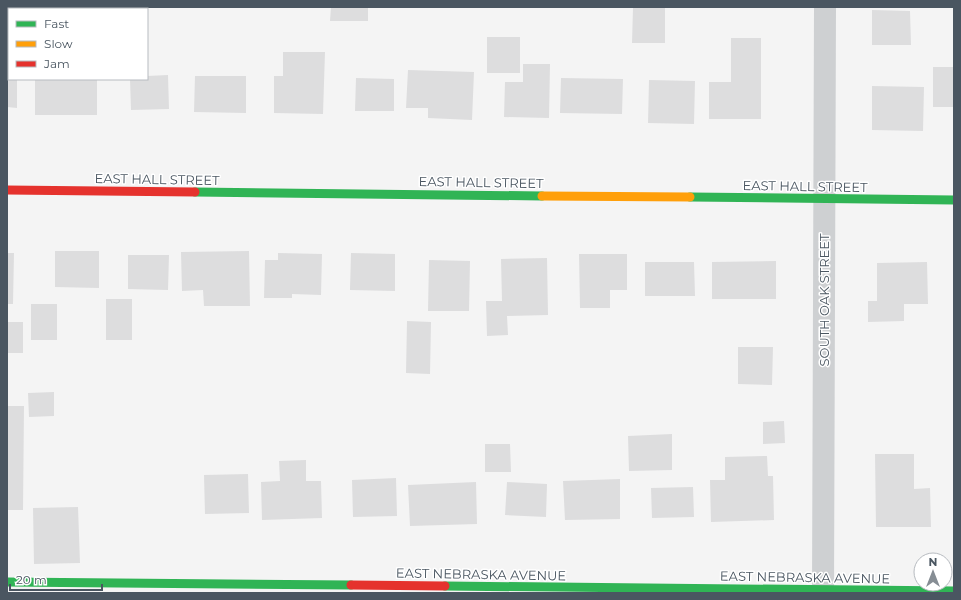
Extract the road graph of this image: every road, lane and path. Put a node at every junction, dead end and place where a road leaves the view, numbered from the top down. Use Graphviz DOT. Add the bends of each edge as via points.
graph roads {
  1 [pos="825,7"];
  2 [pos="7,190"];
  3 [pos="824,199"];
  4 [pos="954,200"];
  5 [pos="7,582"];
  6 [pos="823,591"];
  7 [pos="954,591"];
  1 -- 3 [label="street, SOUTH OAK STREET"];
  2 -- 3 [label="street, EAST HALL STREET"];
  3 -- 4 [label="street, EAST HALL STREET"];
  3 -- 6 [label="street, SOUTH OAK STREET"];
  5 -- 6 [label="street, EAST NEBRASKA AVENUE"];
  6 -- 7 [label="street, EAST NEBRASKA AVENUE"];
}
